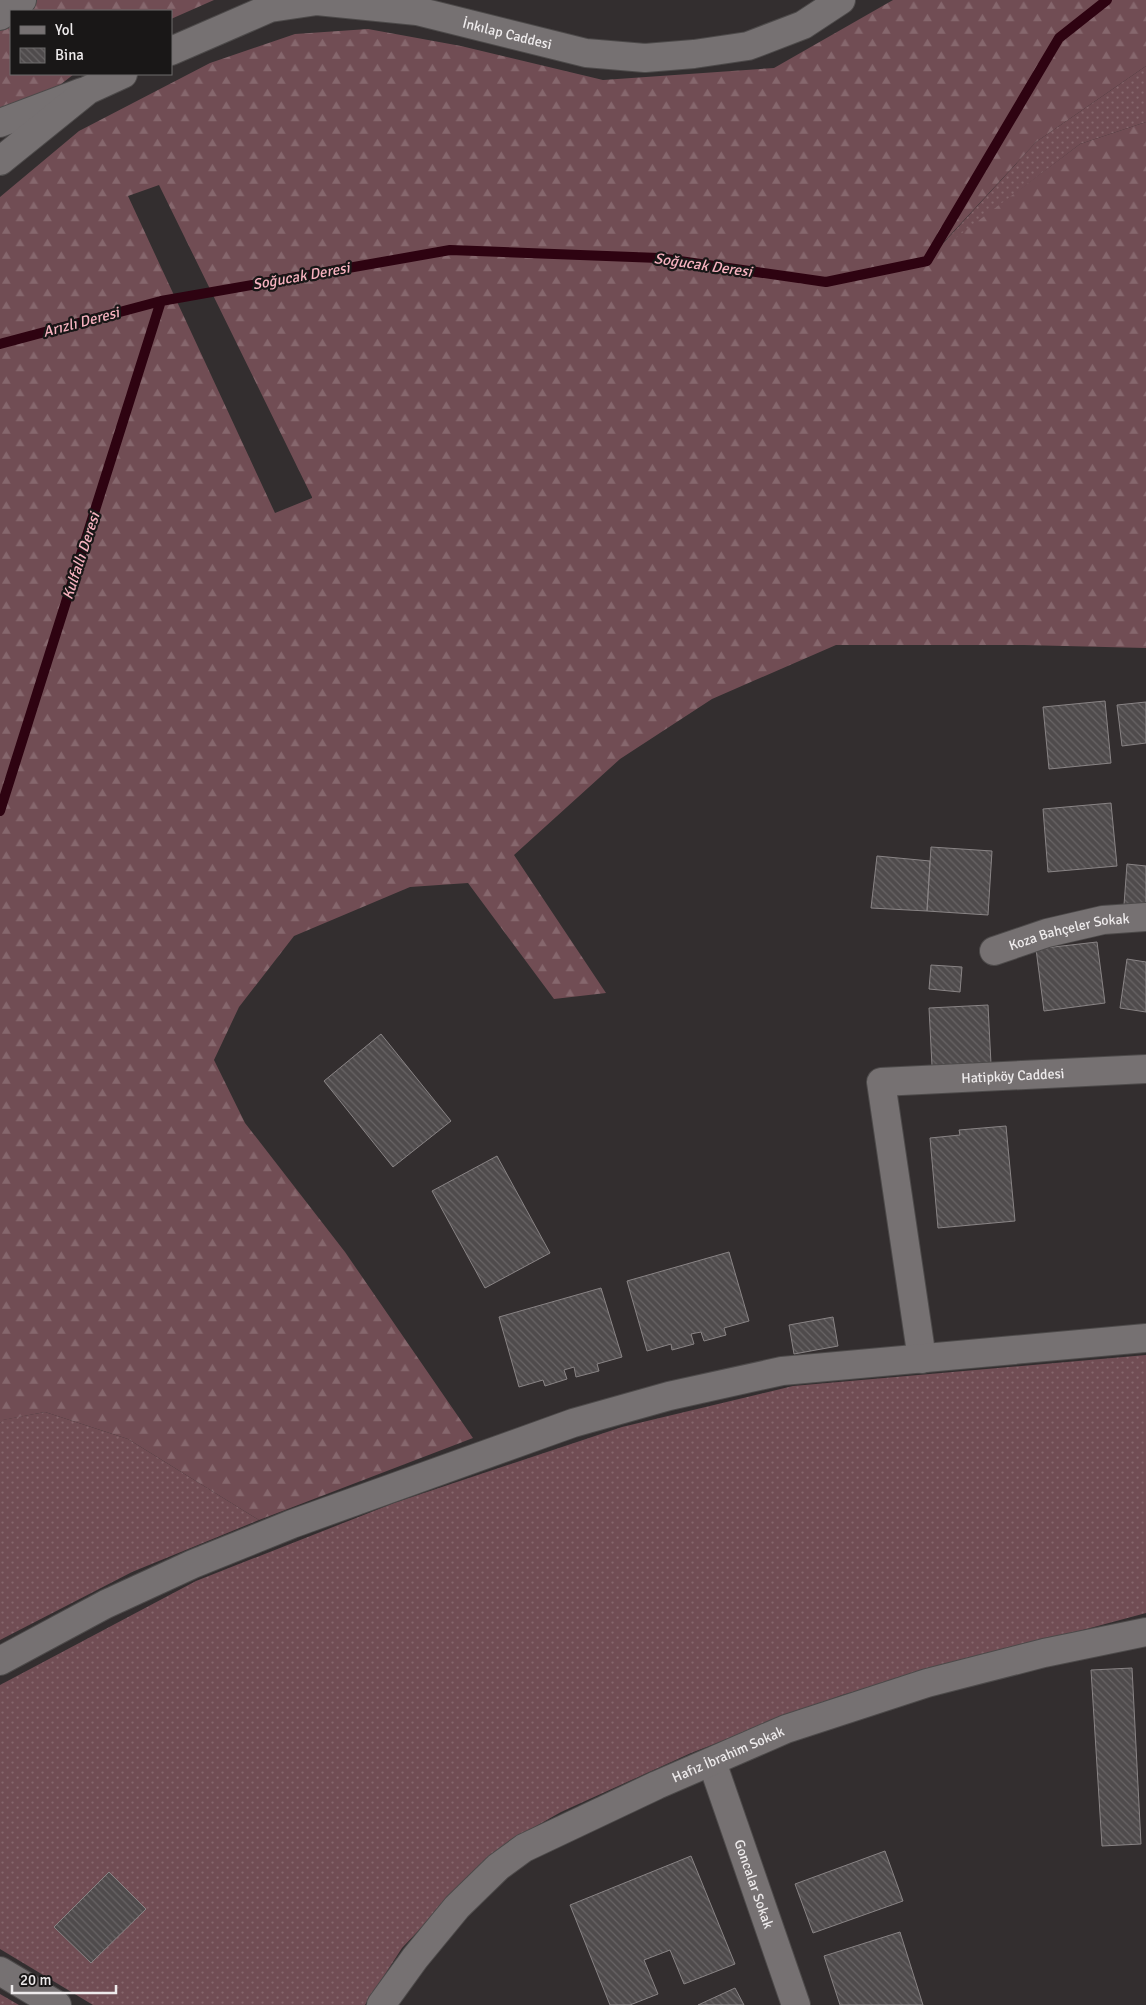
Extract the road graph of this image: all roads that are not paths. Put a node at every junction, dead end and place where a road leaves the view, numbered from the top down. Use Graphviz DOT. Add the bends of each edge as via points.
graph roads {
  1 [pos="22,0"];
  2 [pos="841,0"];
  3 [pos="0,16"];
  4 [pos="172,52"];
  5 [pos="121,75"];
  6 [pos="88,90"];
  7 [pos="0,123"];
  8 [pos="0,161"];
  9 [pos="1146,917"];
  10 [pos="994,951"];
  11 [pos="1146,1069"];
  12 [pos="1146,1338"];
  13 [pos="922,1359"];
  14 [pos="1146,1632"];
  15 [pos="0,1661"];
  16 [pos="712,1762"];
  17 [pos="0,1971"];
  18 [pos="57,2005"];
  19 [pos="381,2005"];
  20 [pos="796,2005"];
  1 -- 3 [label="street"];
  2 -- 4 [label="street, İnkılap Caddesi" via="803,25 748,46 645,58 586,53 417,11 317,1 270,8"];
  5 -- 6 [label="street"];
  6 -- 7 [label="street"];
  6 -- 8 [label="street"];
  9 -- 10 [label="street, Koza Bahçeler Sokak" via="1103,920 1048,933"];
  11 -- 13 [label="street, Hatipköy Caddesi" via="881,1082"];
  12 -- 13 [label="street"];
  13 -- 15 [label="street" via="782,1371 669,1396 573,1422 292,1524 194,1564 106,1604"];
  14 -- 16 [label="street, Hafız İbrahim Sokak" via="1044,1653 927,1683 786,1729"];
  16 -- 19 [label="street, Hafız İbrahim Sokak" via="524,1848 498,1867 457,1907"];
  16 -- 20 [label="street, Goncalar Sokak"];
  17 -- 18 [label="street"];
}
